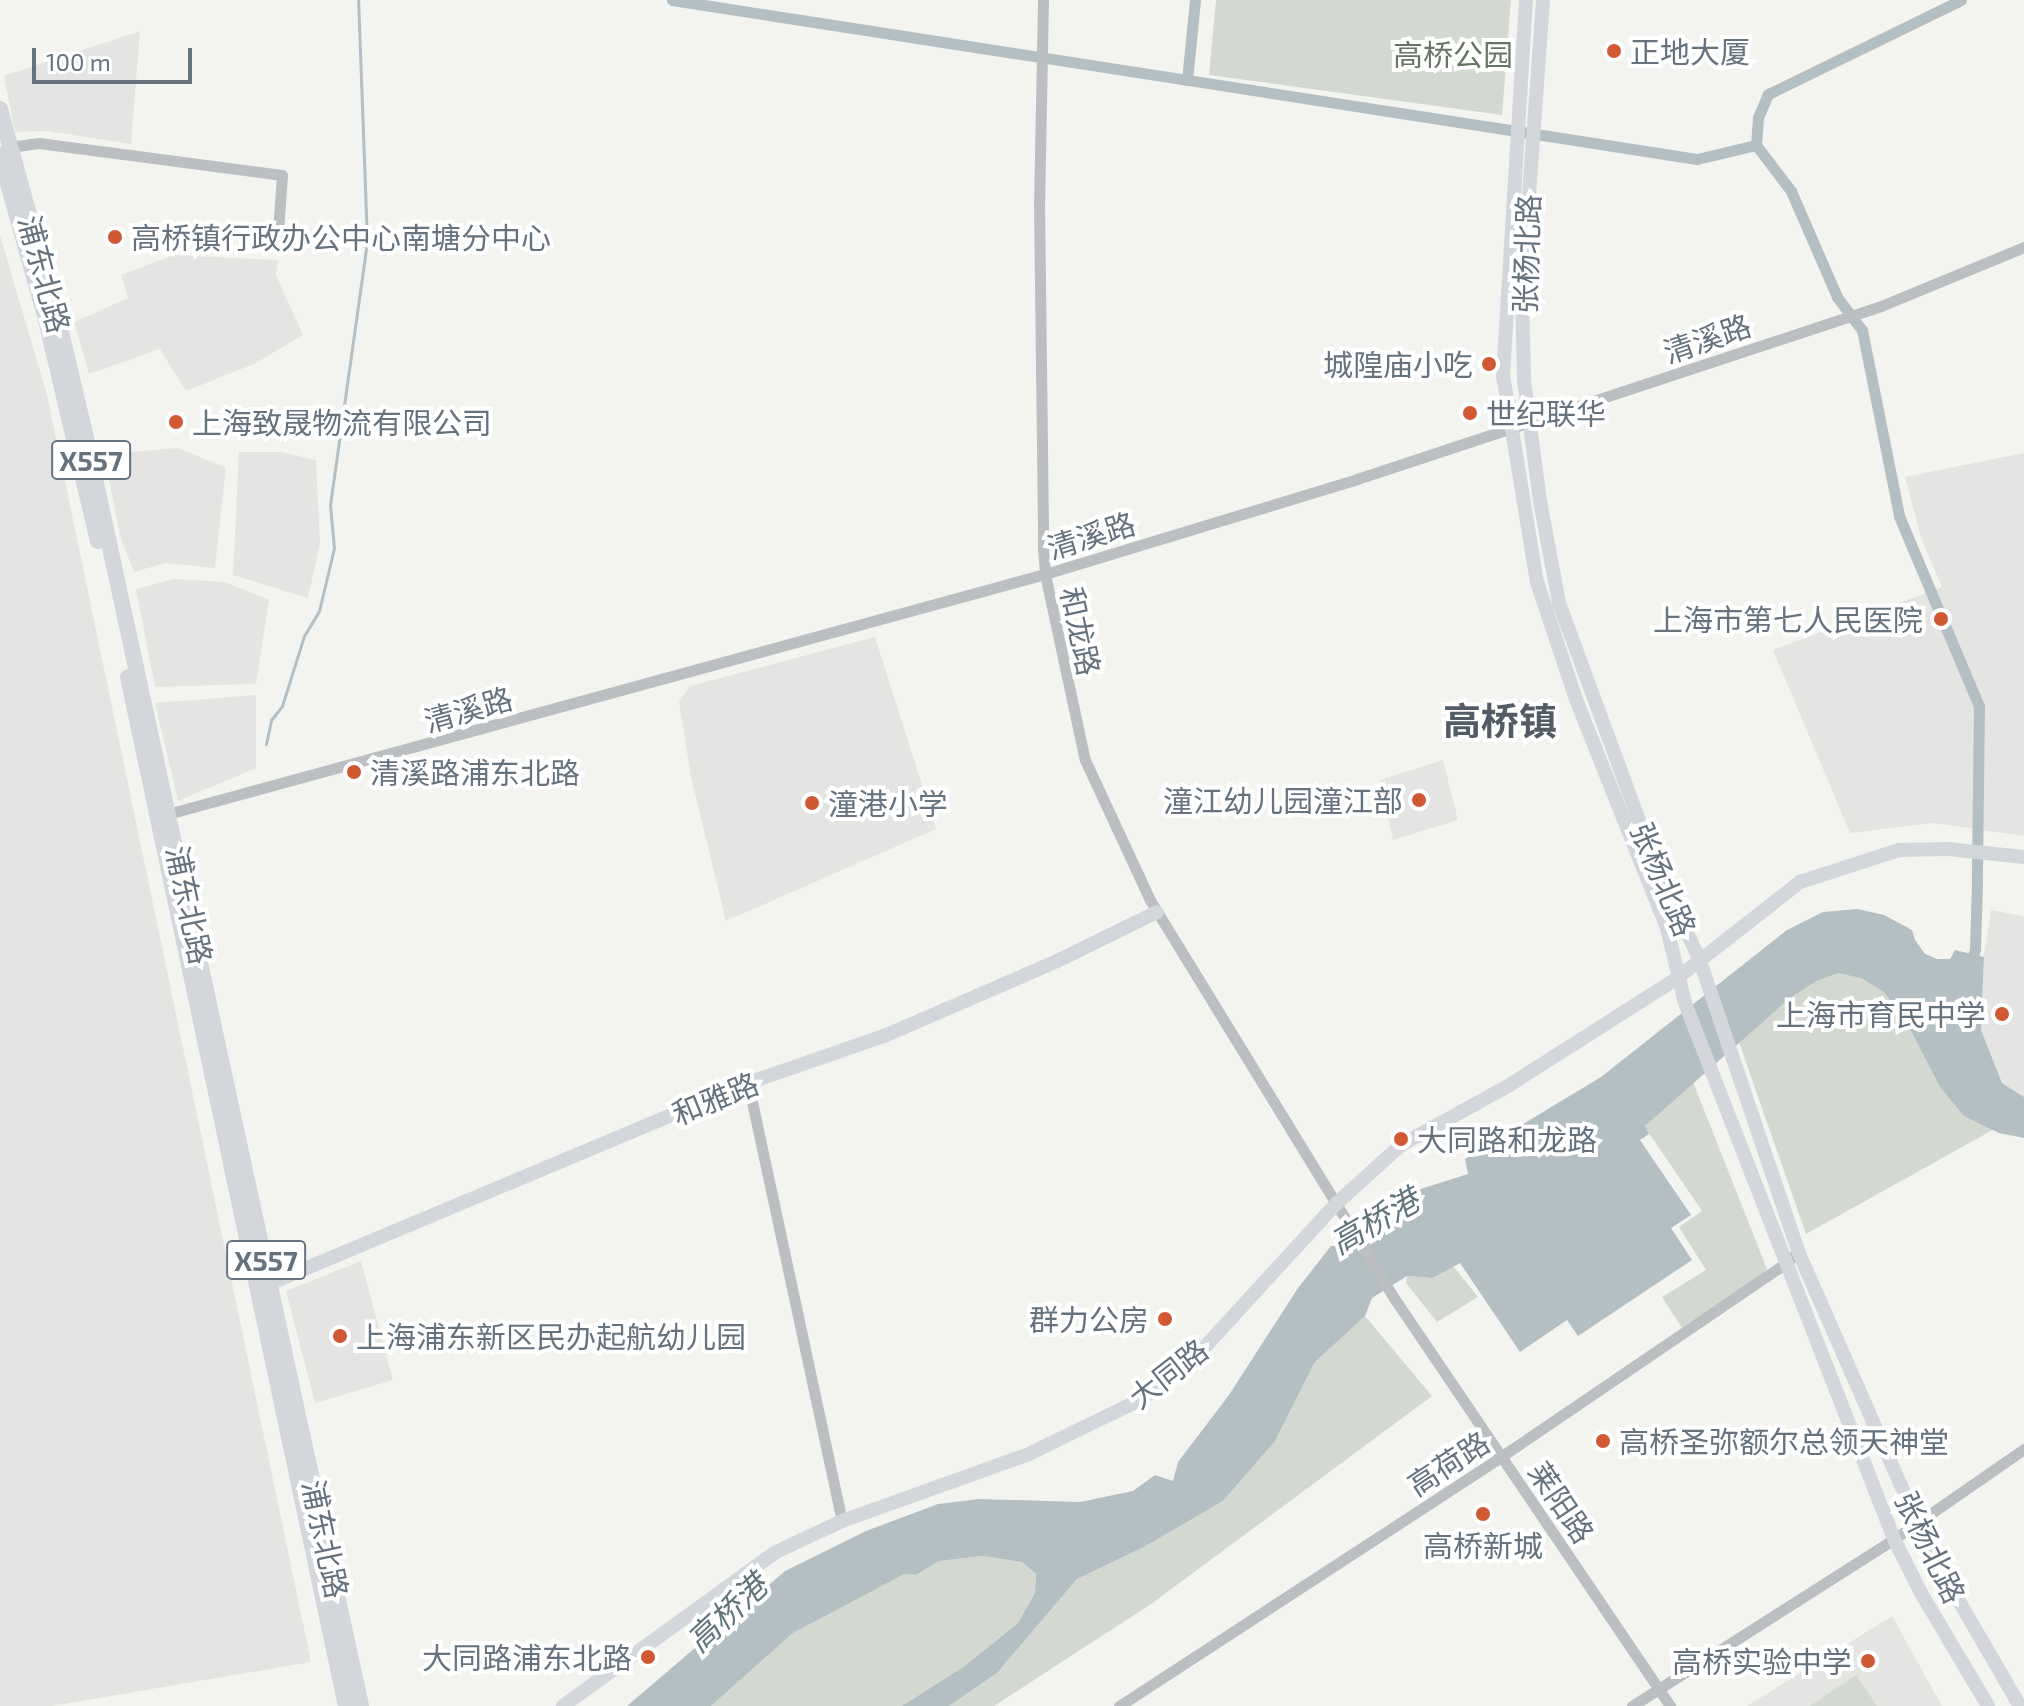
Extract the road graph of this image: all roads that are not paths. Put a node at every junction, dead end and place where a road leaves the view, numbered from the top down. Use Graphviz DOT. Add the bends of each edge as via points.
graph roads {
  1 [pos="1043,0"];
  2 [pos="1526,0"];
  3 [pos="1543,0"];
  4 [pos="0,109"];
  5 [pos="5,151"];
  6 [pos="277,245"];
  7 [pos="2024,247"];
  8 [pos="1531,424"];
  9 [pos="1509,430"];
  10 [pos="1045,574"];
  11 [pos="163,816"];
  12 [pos="2020,857"];
  13 [pos="1157,912"];
  14 [pos="1700,961"];
  15 [pos="1676,979"];
  16 [pos="748,1083"];
  17 [pos="1341,1209"];
  18 [pos="1798,1251"];
  19 [pos="1785,1264"];
  20 [pos="271,1283"];
  21 [pos="2024,1449"];
  22 [pos="1502,1456"];
  23 [pos="842,1521"];
  24 [pos="1917,1522"];
  25 [pos="1894,1539"];
  26 [pos="1659,1689"];
  27 [pos="346,1706"];
  28 [pos="361,1706"];
  29 [pos="563,1706"];
  30 [pos="1119,1706"];
  31 [pos="1632,1706"];
  32 [pos="1670,1706"];
  33 [pos="1988,1706"];
  34 [pos="2020,1706"];
  1 -- 10 [label="street, 和龙路" via="1039,202"];
  2 -- 9 [label="main road, 张杨北路" via="1503,375"];
  3 -- 8 [label="main road, 张杨北路" via="1522,296"];
  4 -- 5 [label="main road, 浦东北路 / X557"];
  5 -- 6 [label="street" via="39,143 282,175"];
  5 -- 11 [label="main road, 浦东北路 / X557" via="62,333"];
  7 -- 8 [label="street, 清溪路" via="1881,306"];
  8 -- 9 [label="street, 清溪路"];
  8 -- 14 [label="main road, 张杨北路" via="1559,603 1649,848"];
  9 -- 10 [label="street, 清溪路"];
  9 -- 15 [label="main road, 张杨北路" via="1537,582 1577,702 1667,928"];
  10 -- 11 [label="street, 清溪路"];
  10 -- 13 [label="street, 和龙路" via="1085,760"];
  11 -- 20 [label="main road, 浦东北路 / X557"];
  11 -- 27 [label="main road, 浦东北路 / X557"];
  12 -- 14 [label="main road, 大同路" via="1899,850 1800,882"];
  13 -- 16 [label="main road, 和雅路" via="884,1036"];
  13 -- 17 [label="street, 和龙路"];
  14 -- 15 [label="main road, 大同路"];
  14 -- 18 [label="main road, 张杨北路"];
  15 -- 17 [label="main road, 大同路" via="1508,1086 1401,1145"];
  15 -- 19 [label="main road, 张杨北路"];
  16 -- 20 [label="main road, 和雅路"];
  16 -- 23 [label="street"];
  17 -- 22 [label="street, 莱阳路" via="1394,1298"];
  17 -- 23 [label="main road, 大同路" via="1203,1349 1142,1399 1029,1454"];
  18 -- 19 [label="street, 高荷路"];
  18 -- 24 [label="main road, 张杨北路"];
  19 -- 22 [label="street, 高荷路"];
  19 -- 25 [label="main road, 张杨北路"];
  20 -- 28 [label="main road, 浦东北路 / X557"];
  21 -- 24 [label="street"];
  22 -- 26 [label="street, 莱阳路"];
  22 -- 30 [label="street, 高荷路"];
  23 -- 29 [label="main road, 大同路" via="774,1553"];
  24 -- 25 [label="street"];
  24 -- 34 [label="main road, 张杨北路"];
  25 -- 26 [label="street"];
  25 -- 33 [label="main road, 张杨北路"];
  26 -- 31 [label="street"];
  26 -- 32 [label="street, 莱阳路"];
}
